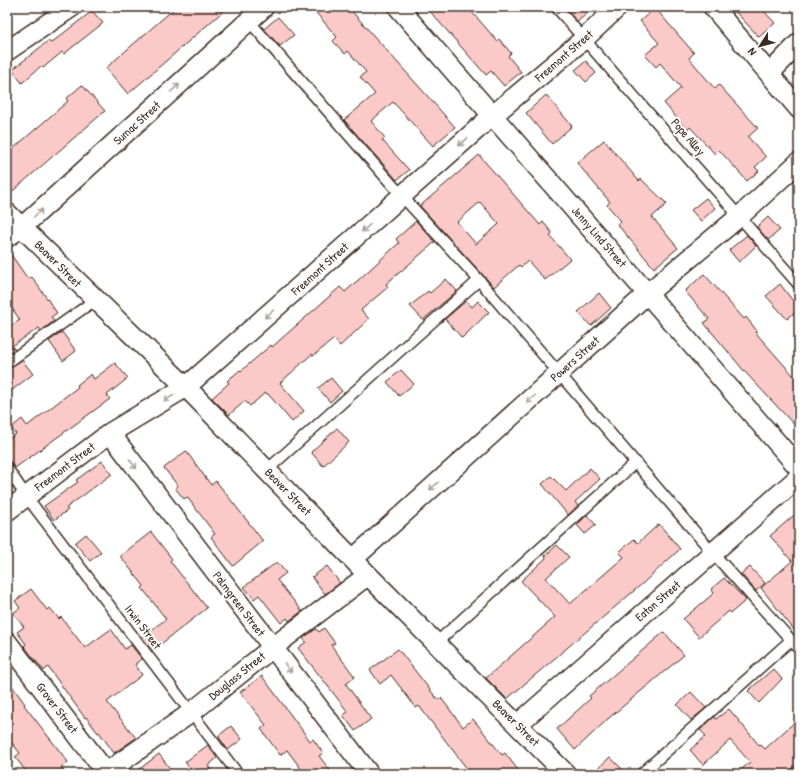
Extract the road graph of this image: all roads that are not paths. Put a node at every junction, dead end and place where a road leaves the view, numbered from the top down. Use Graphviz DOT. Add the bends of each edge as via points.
graph roads {
  1 [pos="72,7"];
  2 [pos="264,7"];
  3 [pos="398,7"];
  4 [pos="556,7"];
  5 [pos="618,7"];
  6 [pos="713,7"];
  7 [pos="249,21"];
  8 [pos="584,40"];
  9 [pos="799,43"];
  10 [pos="7,51"];
  11 [pos="770,72"];
  12 [pos="799,109"];
  13 [pos="492,116"];
  14 [pos="799,162"];
  15 [pos="402,196"];
  16 [pos="7,213"];
  17 [pos="740,216"];
  18 [pos="14,232"];
  19 [pos="479,280"];
  20 [pos="799,285"];
  21 [pos="648,293"];
  22 [pos="95,300"];
  23 [pos="7,363"];
  24 [pos="560,373"];
  25 [pos="186,387"];
  26 [pos="110,433"];
  27 [pos="636,462"];
  28 [pos="7,468"];
  29 [pos="799,468"];
  30 [pos="267,470"];
  31 [pos="799,477"];
  32 [pos="26,496"];
  33 [pos="7,511"];
  34 [pos="713,553"];
  35 [pos="353,559"];
  36 [pos="368,575"];
  37 [pos="791,640"];
  38 [pos="7,642"];
  39 [pos="436,643"];
  40 [pos="272,648"];
  41 [pos="799,649"];
  42 [pos="192,712"];
  43 [pos="518,724"];
  44 [pos="106,774"];
  45 [pos="238,774"];
  46 [pos="369,774"];
  47 [pos="566,774"];
  48 [pos="641,774"];
  1 -- 10 [label="street"];
  2 -- 7 [label="street, Sumac Street"];
  3 -- 13 [label="street, Jenny Lind Street"];
  4 -- 8 [label="lane, Pope Alley"];
  5 -- 8 [label="street, Freemont Street"];
  6 -- 11 [label="street"];
  7 -- 15 [label="lane"];
  18 -- 7 [label="street, Sumac Street, one-way"];
  8 -- 13 [label="street, Freemont Street"];
  8 -- 17 [label="lane, Pope Alley"];
  9 -- 11 [label="street"];
  11 -- 12 [label="street"];
  13 -- 15 [label="street, Freemont Street, one-way"];
  13 -- 21 [label="street, Jenny Lind Street"];
  14 -- 17 [label="street, Powers Street"];
  15 -- 19 [label="lane"];
  15 -- 25 [label="street, Freemont Street, one-way"];
  16 -- 18 [label="street, Beaver Street"];
  17 -- 20 [label="lane, Pope Alley"];
  17 -- 21 [label="street, Powers Street"];
  18 -- 22 [label="street, Beaver Street"];
  19 -- 24 [label="lane"];
  19 -- 30 [label="lane"];
  21 -- 24 [label="street, Powers Street"];
  21 -- 29 [label="street, Jenny Lind Street"];
  22 -- 23 [label="lane"];
  22 -- 25 [label="street, Beaver Street"];
  24 -- 27 [label="lane"];
  24 -- 35 [label="street, Powers Street, one-way"];
  25 -- 26 [label="street, Freemont Street, one-way"];
  25 -- 30 [label="street, Beaver Street"];
  26 -- 32 [label="street, Freemont Street"];
  26 -- 40 [label="street, Palmgreen Street, one-way"];
  27 -- 34 [label="lane"];
  27 -- 39 [label="lane"];
  28 -- 32 [label="lane, Irwin Street"];
  30 -- 35 [label="street, Beaver Street"];
  31 -- 34 [label="street, Eaton Street"];
  32 -- 33 [label="street, Freemont Street"];
  32 -- 42 [label="lane, Irwin Street"];
  34 -- 37 [label="lane"];
  34 -- 43 [label="street, Eaton Street"];
  35 -- 36 [label="street, Beaver Street"];
  36 -- 39 [label="street, Beaver Street"];
  36 -- 40 [label="street, Douglass Street"];
  37 -- 41 [label="lane"];
  37 -- 48 [label="lane"];
  38 -- 44 [label="street, Grover Street"];
  39 -- 43 [label="street, Beaver Street"];
  40 -- 42 [label="street, Douglass Street"];
  40 -- 46 [label="street, Palmgreen Street, one-way"];
  42 -- 44 [label="street, Douglass Street"];
  42 -- 45 [label="lane, Irwin Street"];
  43 -- 47 [label="street, Beaver Street"];
}
